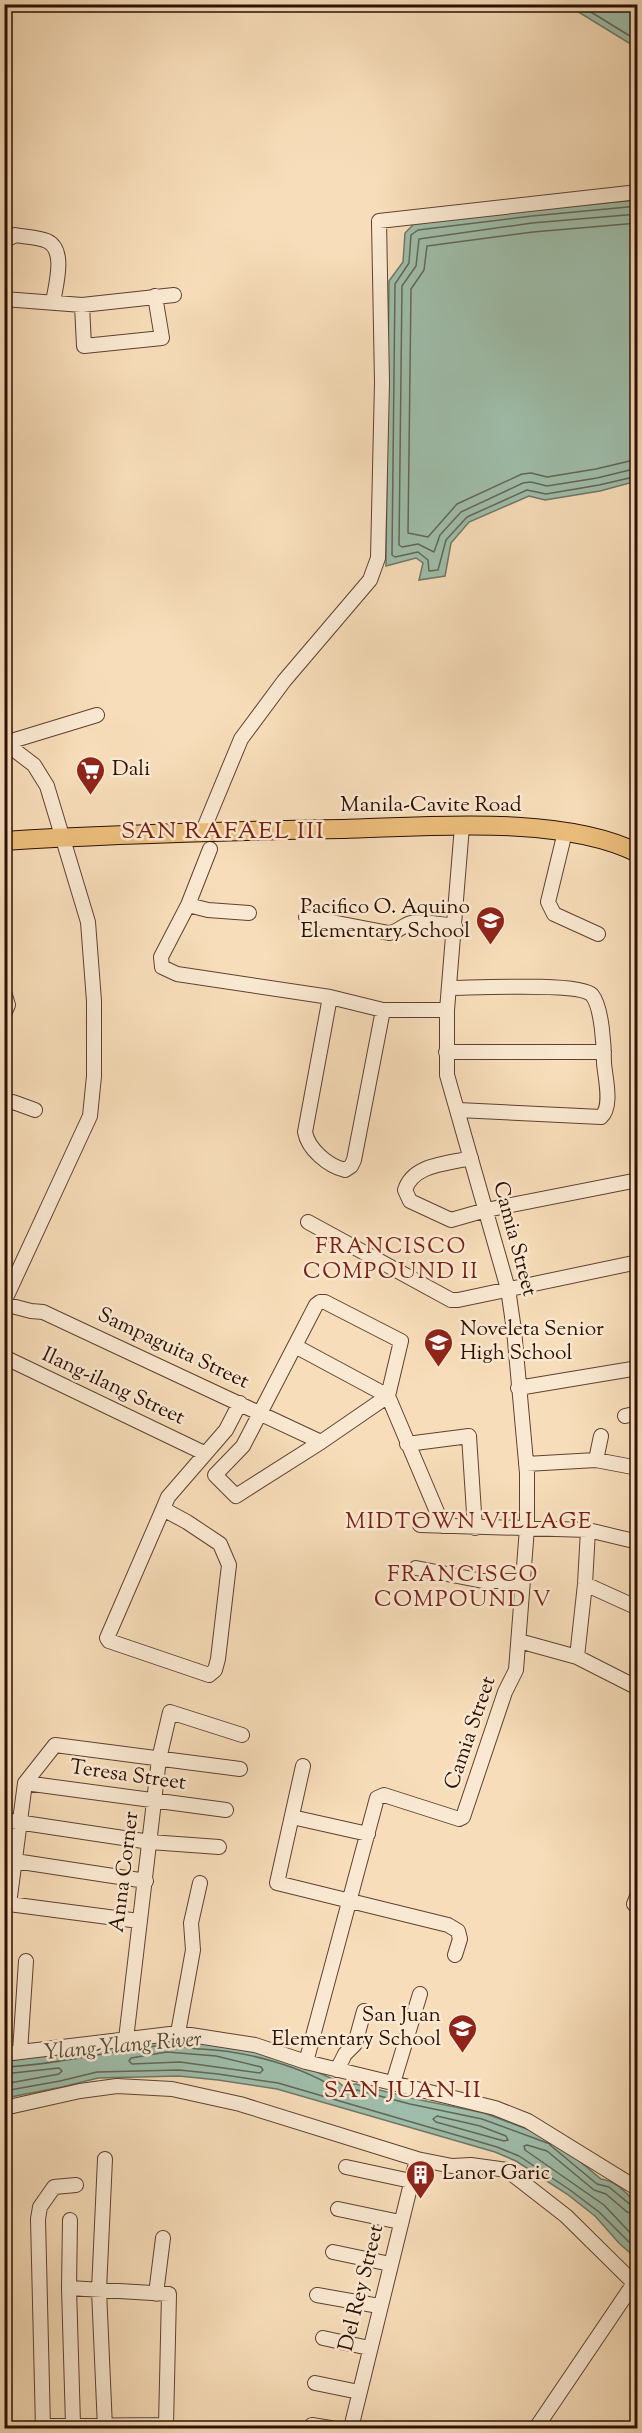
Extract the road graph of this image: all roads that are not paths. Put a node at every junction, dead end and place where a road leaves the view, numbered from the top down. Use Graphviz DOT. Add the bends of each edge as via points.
graph roads {
  1 [pos="638,192"];
  2 [pos="4,241"];
  3 [pos="174,295"];
  4 [pos="155,296"];
  5 [pos="4,299"];
  6 [pos="53,303"];
  7 [pos="82,305"];
  8 [pos="97,715"];
  9 [pos="5,743"];
  10 [pos="462,826"];
  11 [pos="565,832"];
  12 [pos="62,837"];
  13 [pos="211,837"];
  14 [pos="4,841"];
  15 [pos="638,853"];
  16 [pos="188,904"];
  17 [pos="249,913"];
  18 [pos="306,918"];
  19 [pos="455,926"];
  20 [pos="598,934"];
  21 [pos="450,988"];
  22 [pos="4,992"];
  23 [pos="330,997"];
  24 [pos="383,1010"];
  25 [pos="447,1010"];
  26 [pos="4,1014"];
  27 [pos="446,1052"];
  28 [pos="604,1052"];
  29 [pos="4,1104"];
  30 [pos="35,1110"];
  31 [pos="458,1110"];
  32 [pos="471,1158"];
  33 [pos="638,1180"];
  34 [pos="486,1210"];
  35 [pos="308,1222"];
  36 [pos="638,1262"];
  37 [pos="508,1289"];
  38 [pos="4,1303"];
  39 [pos="295,1346"];
  40 [pos="4,1357"];
  41 [pos="638,1368"];
  42 [pos="518,1388"];
  43 [pos="388,1396"];
  44 [pos="240,1403"];
  45 [pos="261,1414"];
  46 [pos="601,1436"];
  47 [pos="321,1442"];
  48 [pos="407,1444"];
  49 [pos="204,1453"];
  50 [pos="596,1460"];
  51 [pos="526,1464"];
  52 [pos="638,1468"];
  53 [pos="163,1509"];
  54 [pos="420,1525"];
  55 [pos="443,1526"];
  56 [pos="475,1528"];
  57 [pos="527,1528"];
  58 [pos="588,1530"];
  59 [pos="638,1542"];
  60 [pos="416,1568"];
  61 [pos="523,1581"];
  62 [pos="585,1584"];
  63 [pos="638,1608"];
  64 [pos="519,1641"];
  65 [pos="577,1657"];
  66 [pos="638,1688"];
  67 [pos="242,1735"];
  68 [pos="159,1759"];
  69 [pos="303,1766"];
  70 [pos="240,1768"];
  71 [pos="25,1783"];
  72 [pos="155,1802"];
  73 [pos="226,1810"];
  74 [pos="292,1817"];
  75 [pos="4,1820"];
  76 [pos="21,1824"];
  77 [pos="368,1834"];
  78 [pos="150,1842"];
  79 [pos="219,1847"];
  80 [pos="15,1861"];
  81 [pos="146,1881"];
  82 [pos="200,1883"];
  83 [pos="350,1901"];
  84 [pos="139,1921"];
  85 [pos="455,1955"];
  86 [pos="26,1961"];
  87 [pos="420,1994"];
  88 [pos="364,2010"];
  89 [pos="178,2033"];
  90 [pos="126,2038"];
  91 [pos="20,2052"];
  92 [pos="4,2054"];
  93 [pos="306,2062"];
  94 [pos="337,2070"];
  95 [pos="393,2083"];
  96 [pos="4,2108"];
  97 [pos="105,2159"];
  98 [pos="417,2159"];
  99 [pos="346,2167"];
  100 [pos="411,2181"];
  101 [pos="76,2185"];
  102 [pos="638,2189"];
  103 [pos="338,2210"];
  104 [pos="70,2220"];
  105 [pos="400,2222"];
  106 [pos="163,2238"];
  107 [pos="333,2252"];
  108 [pos="390,2264"];
  109 [pos="636,2285"];
  110 [pos="69,2288"];
  111 [pos="99,2290"];
  112 [pos="156,2294"];
  113 [pos="317,2295"];
  114 [pos="379,2306"];
  115 [pos="323,2338"];
  116 [pos="369,2348"];
  117 [pos="315,2383"];
  118 [pos="359,2392"];
  119 [pos="73,2424"];
  120 [pos="312,2425"];
  121 [pos="105,2426"];
  122 [pos="43,2427"];
  123 [pos="330,2428"];
  124 [pos="351,2428"];
  125 [pos="536,2428"];
  1 -- 13 [label="street" via="379,221 382,382 378,558 370,580 291,672 241,739"];
  2 -- 6 [label="street" via="15,235 48,241 55,248 58,260"];
  3 -- 4 [label="street"];
  4 -- 7 [label="street"];
  4 -- 7 [label="street" via="162,338 110,345 84,346"];
  5 -- 6 [label="street"];
  6 -- 7 [label="street"];
  8 -- 9 [label="street"];
  9 -- 12 [label="street" via="41,774"];
  10 -- 11 [label="main road, Manila-Cavite Road" via="519,826"];
  10 -- 13 [label="main road, Manila-Cavite Road"];
  10 -- 19 [label="street, Camia Street"];
  11 -- 15 [label="main road, Manila-Cavite Road"];
  11 -- 20 [label="street" via="548,902 554,914"];
  12 -- 13 [label="main road, Manila-Cavite Road"];
  12 -- 14 [label="main road, Manila-Cavite Road"];
  12 -- 38 [label="street" via="88,922 91,946 92,1108"];
  13 -- 16 [label="street"];
  16 -- 17 [label="street" via="214,911"];
  16 -- 23 [label="street" via="161,957 162,967 177,974"];
  18 -- 19 [label="street" via="389,933 414,922"];
  19 -- 21 [label="street, Camia Street"];
  21 -- 25 [label="street, Camia Street"];
  21 -- 28 [label="street" via="524,987 587,992 599,1011"];
  22 -- 26 [label="street" via="8,1005"];
  23 -- 24 [label="street"];
  23 -- 24 [label="street" via="305,1132 307,1142 329,1164 345,1170 354,1160"];
  24 -- 25 [label="street"];
  25 -- 27 [label="street, Camia Street"];
  27 -- 28 [label="street"];
  27 -- 31 [label="street, Camia Street" via="447,1075"];
  28 -- 31 [label="street" via="607,1107 601,1117"];
  29 -- 30 [label="street" via="13,1102"];
  31 -- 32 [label="street, Camia Street"];
  32 -- 34 [label="street, Camia Street"];
  32 -- 34 [label="street" via="420,1170 408,1179 405,1190 410,1201 451,1220"];
  33 -- 34 [label="street"];
  34 -- 37 [label="street, Camia Street"];
  35 -- 37 [label="street" via="450,1300"];
  36 -- 37 [label="street"];
  37 -- 42 [label="street, Camia Street"];
  38 -- 44 [label="street, Sampaguita Street" via="44,1312"];
  39 -- 43 [label="street"];
  39 -- 43 [label="street" via="320,1302 401,1341"];
  39 -- 45 [label="street"];
  40 -- 49 [label="street, Ilang-ilang Street"];
  41 -- 42 [label="street"];
  42 -- 51 [label="street, Camia Street"];
  43 -- 47 [label="street"];
  43 -- 48 [label="street"];
  44 -- 45 [label="street, Sampaguita Street"];
  44 -- 49 [label="street" via="226,1430"];
  45 -- 47 [label="street, Sampaguita Street"];
  45 -- 47 [label="street" via="243,1446 215,1475 236,1496"];
  46 -- 50 [label="street"];
  48 -- 55 [label="street"];
  48 -- 56 [label="street" via="469,1436"];
  49 -- 53 [label="street" via="168,1497"];
  50 -- 51 [label="street"];
  50 -- 52 [label="street"];
  51 -- 57 [label="street, Camia Street"];
  53 -- 53 [label="street" via="107,1638 209,1675 218,1659 229,1565 220,1544"];
  54 -- 55 [label="street"];
  55 -- 56 [label="street"];
  56 -- 57 [label="street"];
  57 -- 58 [label="street"];
  57 -- 61 [label="street, Camia Street"];
  58 -- 59 [label="street"];
  58 -- 62 [label="street"];
  60 -- 61 [label="street" via="483,1581"];
  61 -- 64 [label="street, Camia Street"];
  62 -- 63 [label="street"];
  62 -- 65 [label="street"];
  64 -- 65 [label="street"];
  64 -- 77 [label="street, Camia Street" via="516,1670 474,1780 464,1818 384,1795 377,1798"];
  65 -- 66 [label="street"];
  67 -- 68 [label="street, Anna Corner" via="170,1712"];
  68 -- 70 [label="street"];
  68 -- 71 [label="street" via="55,1745"];
  68 -- 72 [label="street, Anna Corner"];
  69 -- 74 [label="street"];
  71 -- 72 [label="street, Teresa Street"];
  71 -- 76 [label="street"];
  72 -- 73 [label="street, Teresa Street"];
  72 -- 78 [label="street, Anna Corner"];
  74 -- 77 [label="street"];
  74 -- 83 [label="street" via="277,1883"];
  75 -- 76 [label="street"];
  76 -- 78 [label="street"];
  76 -- 80 [label="street"];
  77 -- 83 [label="street"];
  78 -- 79 [label="street"];
  78 -- 81 [label="street, Anna Corner"];
  80 -- 81 [label="street"];
  80 -- 84 [label="street" via="9,1904"];
  81 -- 84 [label="street, Anna Corner"];
  82 -- 89 [label="street"];
  83 -- 85 [label="street" via="458,1930 460,1939"];
  83 -- 93 [label="street"];
  84 -- 90 [label="street, Anna Corner"];
  86 -- 91 [label="street"];
  87 -- 95 [label="street"];
  88 -- 94 [label="street" via="355,2044"];
  89 -- 90 [label="street"];
  89 -- 93 [label="street" via="255,2045"];
  90 -- 91 [label="street"];
  91 -- 92 [label="street"];
  93 -- 94 [label="street"];
  94 -- 95 [label="street"];
  95 -- 102 [label="street" via="495,2108 528,2121"];
  96 -- 98 [label="street" via="117,2086 172,2089 240,2104"];
  97 -- 111 [label="street"];
  98 -- 100 [label="street, Del Rey Street"];
  98 -- 109 [label="street" via="507,2170 566,2216"];
  99 -- 100 [label="street"];
  100 -- 105 [label="street, Del Rey Street"];
  101 -- 122 [label="street" via="54,2187 40,2207 38,2219"];
  103 -- 105 [label="street"];
  104 -- 110 [label="street"];
  105 -- 108 [label="street, Del Rey Street"];
  106 -- 112 [label="street"];
  107 -- 108 [label="street"];
  108 -- 114 [label="street, Del Rey Street"];
  109 -- 125 [label="street"];
  110 -- 111 [label="street"];
  110 -- 119 [label="street"];
  111 -- 112 [label="street"];
  111 -- 121 [label="street"];
  112 -- 121 [label="street" via="169,2294 166,2425"];
  113 -- 114 [label="street"];
  114 -- 116 [label="street, Del Rey Street"];
  115 -- 116 [label="street"];
  116 -- 118 [label="street, Del Rey Street"];
  117 -- 118 [label="street"];
  118 -- 124 [label="street, Del Rey Street"];
  119 -- 121 [label="street"];
  119 -- 122 [label="street"];
  120 -- 123 [label="street"];
}
